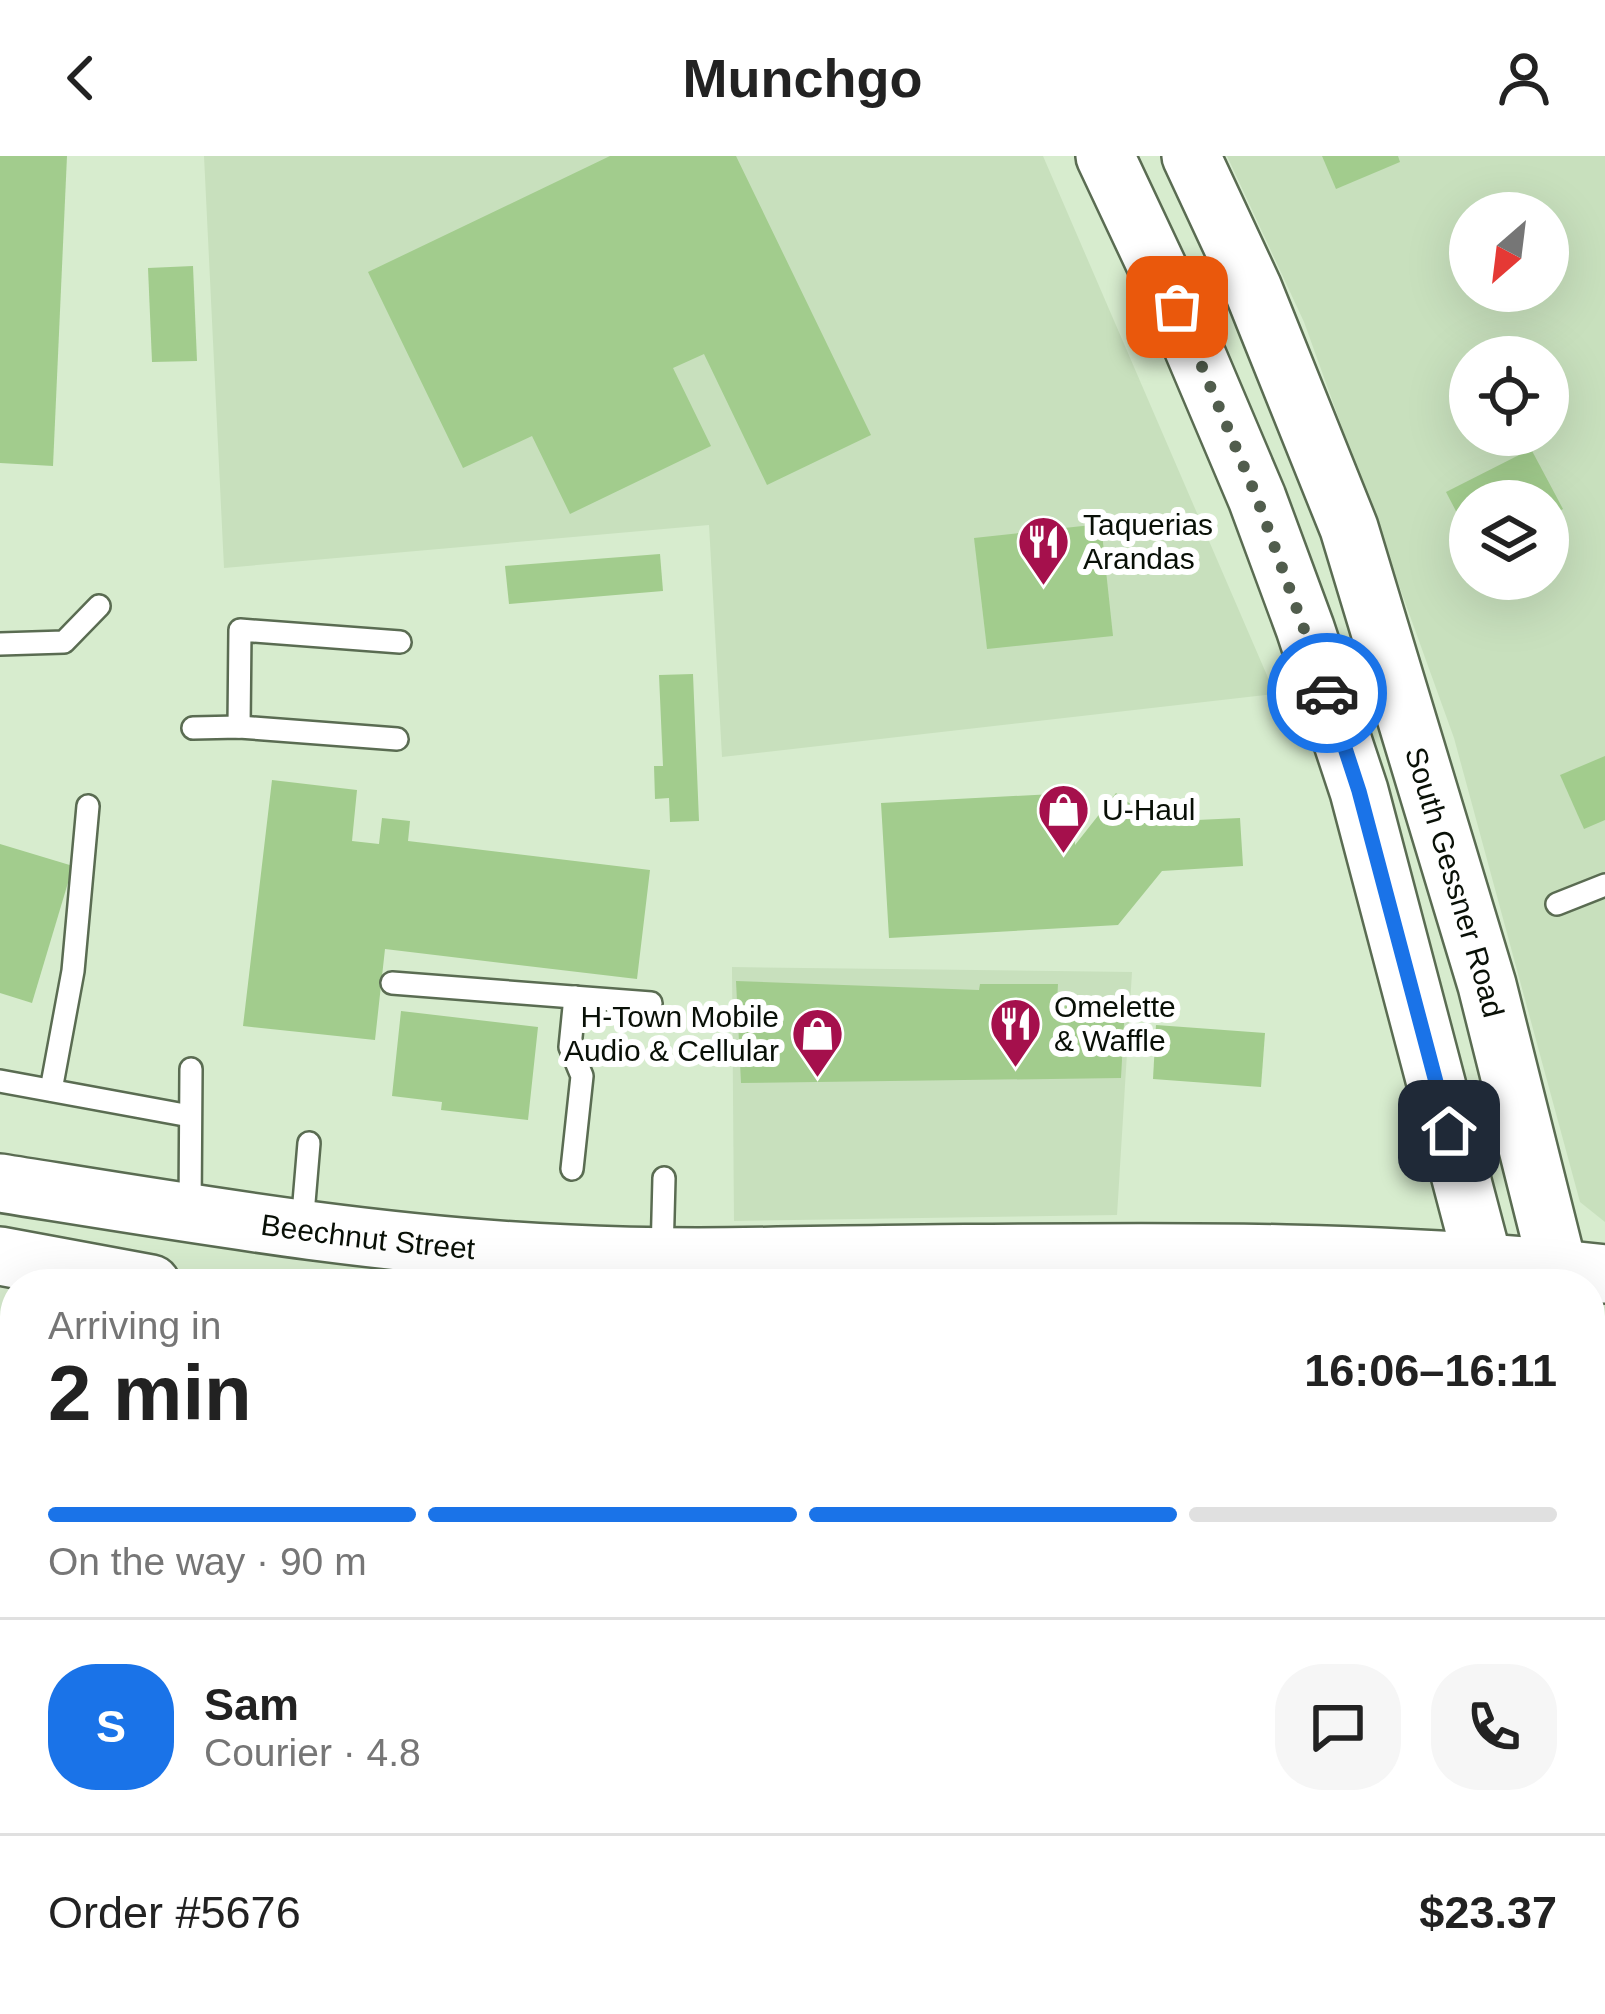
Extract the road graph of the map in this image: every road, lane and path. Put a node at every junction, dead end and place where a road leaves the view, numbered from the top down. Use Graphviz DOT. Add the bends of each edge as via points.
graph roads {
  1 [pos="1105,156"];
  2 [pos="1190,156"];
  3 [pos="99,606"];
  4 [pos="400,642"];
  5 [pos="0,644"];
  6 [pos="239,727"];
  7 [pos="193,728"];
  8 [pos="397,739"];
  9 [pos="88,806"];
  10 [pos="1605,884"];
  11 [pos="1558,904"];
  12 [pos="392,983"];
  13 [pos="575,997"];
  14 [pos="651,1003"];
  15 [pos="190,1070"];
  16 [pos="0,1081"];
  17 [pos="51,1090"];
  18 [pos="190,1116"];
  19 [pos="309,1143"];
  20 [pos="572,1169"];
  21 [pos="664,1178"];
  22 [pos="0,1183"];
  23 [pos="190,1213"];
  24 [pos="302,1229"];
  25 [pos="0,1256"];
  26 [pos="662,1257"];
  27 [pos="479,1266"];
  28 [pos="71,1269"];
  29 [pos="974,1269"];
  30 [pos="1439,1269"];
  31 [pos="1485,1269"];
  32 [pos="1574,1269"];
  1 -- 31 [label="main road" via="1177,307 1300,615 1359,791"];
  2 -- 32 [label="main road, South Gessner Road" via="1349,528"];
  3 -- 5 [label="lane" via="64,642"];
  4 -- 6 [label="lane" via="240,630"];
  6 -- 7 [label="lane"];
  6 -- 8 [label="lane"];
  9 -- 17 [label="lane" via="73,971"];
  10 -- 11 [label="lane"];
  12 -- 13 [label="lane"];
  13 -- 14 [label="lane"];
  13 -- 20 [label="lane" via="570,1048 582,1076"];
  15 -- 18 [label="lane"];
  16 -- 17 [label="lane"];
  17 -- 18 [label="lane"];
  18 -- 23 [label="lane"];
  19 -- 24 [label="lane"];
  21 -- 26 [label="lane"];
  22 -- 23 [label="main road, Beechnut Street"];
  23 -- 24 [label="main road, Beechnut Street"];
  24 -- 27 [label="main road, Beechnut Street"];
  25 -- 28 [label="main road"];
  26 -- 27 [label="main road, Beechnut Street"];
  26 -- 29 [label="main road, Beechnut Street"];
  29 -- 30 [label="main road, Beechnut Street" via="1157,1251"];
}
